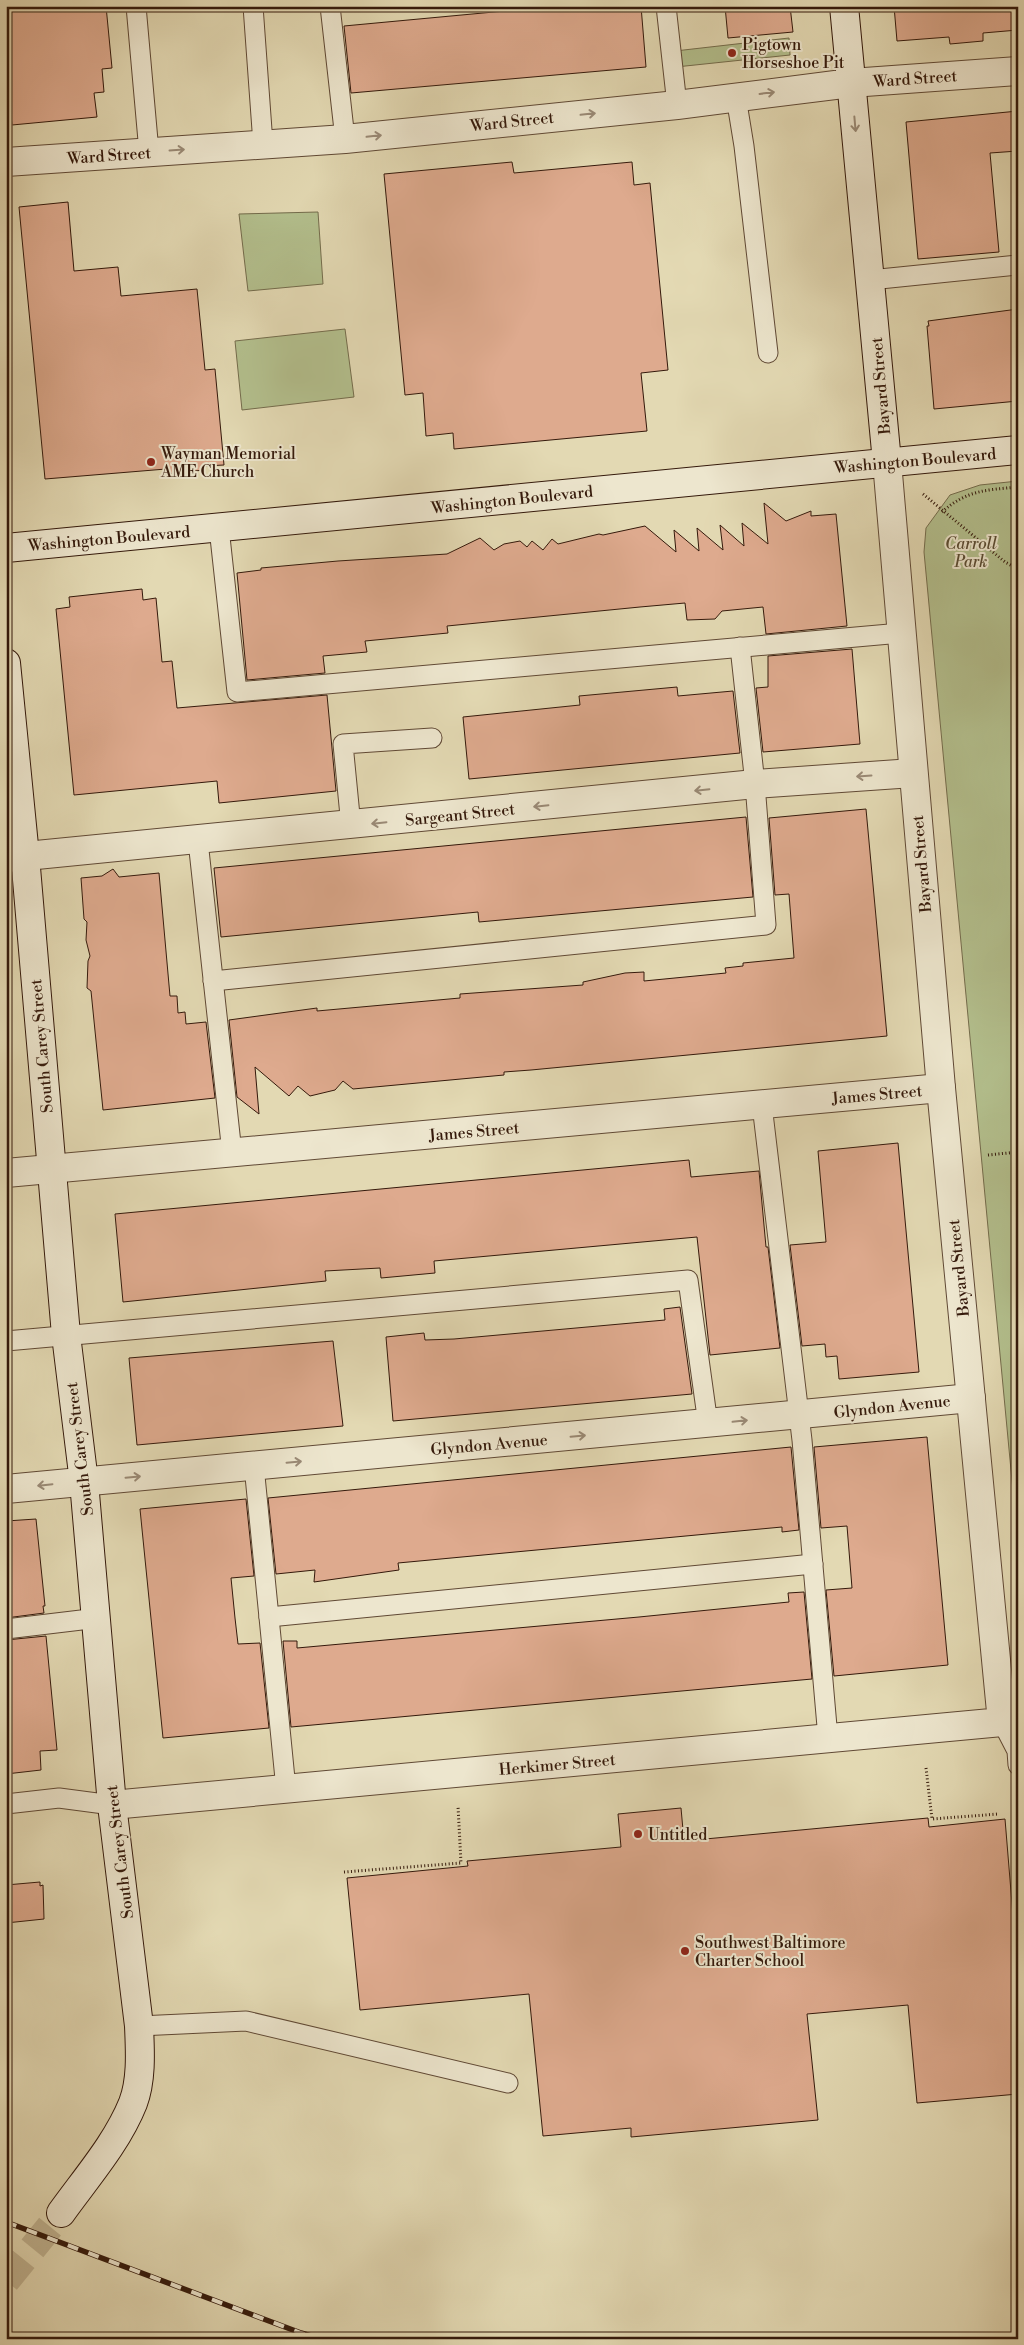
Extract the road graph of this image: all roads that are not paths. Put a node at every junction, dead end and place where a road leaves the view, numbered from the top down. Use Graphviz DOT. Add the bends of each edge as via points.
graph roads {
  1 [pos="136,6"];
  2 [pos="253,6"];
  3 [pos="330,6"];
  4 [pos="666,6"];
  5 [pos="844,6"];
  6 [pos="1018,71"];
  7 [pos="851,83"];
  8 [pos="736,97"];
  9 [pos="677,105"];
  10 [pos="345,139"];
  11 [pos="263,144"];
  12 [pos="149,152"];
  13 [pos="6,162"];
  14 [pos="1018,264"];
  15 [pos="870,280"];
  16 [pos="768,353"];
  17 [pos="1018,450"];
  18 [pos="887,462"];
  19 [pos="219,528"];
  20 [pos="6,548"];
  21 [pos="901,633"];
  22 [pos="740,648"];
  23 [pos="6,663"];
  24 [pos="432,738"];
  25 [pos="913,773"];
  26 [pos="755,784"];
  27 [pos="351,826"];
  28 [pos="198,841"];
  29 [pos="16,857"];
  30 [pos="213,981"];
  31 [pos="941,1088"];
  32 [pos="762,1105"];
  33 [pos="232,1153"];
  34 [pos="50,1169"];
  35 [pos="6,1173"];
  36 [pos="66,1335"];
  37 [pos="6,1341"];
  38 [pos="971,1398"];
  39 [pos="799,1415"];
  40 [pos="708,1424"];
  41 [pos="254,1466"];
  42 [pos="84,1482"];
  43 [pos="6,1489"];
  44 [pos="813,1564"];
  45 [pos="269,1617"];
  46 [pos="98,1618"];
  47 [pos="6,1628"];
  48 [pos="1002,1722"];
  49 [pos="828,1738"];
  50 [pos="1018,1765"];
  51 [pos="286,1789"];
  52 [pos="6,1804"];
  53 [pos="112,1805"];
  54 [pos="139,2026"];
  55 [pos="508,2083"];
  56 [pos="61,2213"];
  1 -- 12 [label="lane"];
  2 -- 11 [label="lane"];
  3 -- 10 [label="lane"];
  4 -- 9 [label="lane"];
  5 -- 7 [label="street, Bayard Street"];
  6 -- 7 [label="street, Ward Street"];
  8 -- 7 [label="street, Ward Street, one-way"];
  7 -- 15 [label="street, Bayard Street, one-way"];
  8 -- 9 [label="street, Ward Street"];
  8 -- 16 [label="lane"];
  10 -- 9 [label="street, Ward Street, one-way"];
  10 -- 11 [label="street, Ward Street"];
  12 -- 11 [label="street, Ward Street, one-way"];
  12 -- 13 [label="street, Ward Street"];
  14 -- 15 [label="lane"];
  15 -- 18 [label="street, Bayard Street"];
  17 -- 18 [label="street, Washington Boulevard"];
  18 -- 19 [label="street, Washington Boulevard"];
  18 -- 21 [label="street, Bayard Street"];
  19 -- 20 [label="street, Washington Boulevard"];
  19 -- 22 [label="lane" via="237,692"];
  21 -- 22 [label="lane"];
  21 -- 25 [label="street, Bayard Street"];
  22 -- 26 [label="lane"];
  23 -- 29 [label="street, South Carey Street"];
  24 -- 27 [label="lane" via="343,744"];
  25 -- 26 [label="street, Sargeant Street, one-way"];
  25 -- 31 [label="street, Bayard Street"];
  26 -- 27 [label="street, Sargeant Street, one-way"];
  26 -- 30 [label="lane" via="766,925"];
  27 -- 28 [label="street, Sargeant Street"];
  28 -- 29 [label="street, Sargeant Street"];
  28 -- 30 [label="lane"];
  29 -- 34 [label="street, South Carey Street"];
  30 -- 33 [label="lane"];
  31 -- 32 [label="street, James Street"];
  31 -- 38 [label="street, Bayard Street"];
  32 -- 33 [label="street, James Street"];
  32 -- 39 [label="lane"];
  33 -- 34 [label="street, James Street"];
  34 -- 35 [label="street, James Street"];
  34 -- 36 [label="street, South Carey Street"];
  36 -- 37 [label="lane"];
  36 -- 40 [label="lane" via="688,1280"];
  36 -- 42 [label="street, South Carey Street"];
  38 -- 39 [label="street, Glyndon Avenue"];
  38 -- 48 [label="street, Bayard Street"];
  40 -- 39 [label="street, Glyndon Avenue, one-way"];
  39 -- 44 [label="lane"];
  41 -- 40 [label="street, Glyndon Avenue, one-way"];
  42 -- 41 [label="street, Glyndon Avenue, one-way"];
  41 -- 45 [label="lane"];
  42 -- 43 [label="street, Glyndon Avenue, one-way"];
  42 -- 46 [label="street, South Carey Street"];
  44 -- 45 [label="lane"];
  44 -- 49 [label="lane"];
  45 -- 51 [label="lane"];
  46 -- 47 [label="lane"];
  46 -- 53 [label="street, South Carey Street"];
  48 -- 49 [label="street, Herkimer Street"];
  48 -- 50 [label="lane" via="1017,1751"];
  49 -- 51 [label="street, Herkimer Street"];
  51 -- 53 [label="street, Herkimer Street"];
  52 -- 53 [label="lane" via="58,1798"];
  53 -- 54 [label="street, South Carey Street"];
  54 -- 55 [label="lane" via="246,2021"];
  54 -- 56 [label="street, South Carey Street" via="141,2062 134,2102 113,2140"];
}
